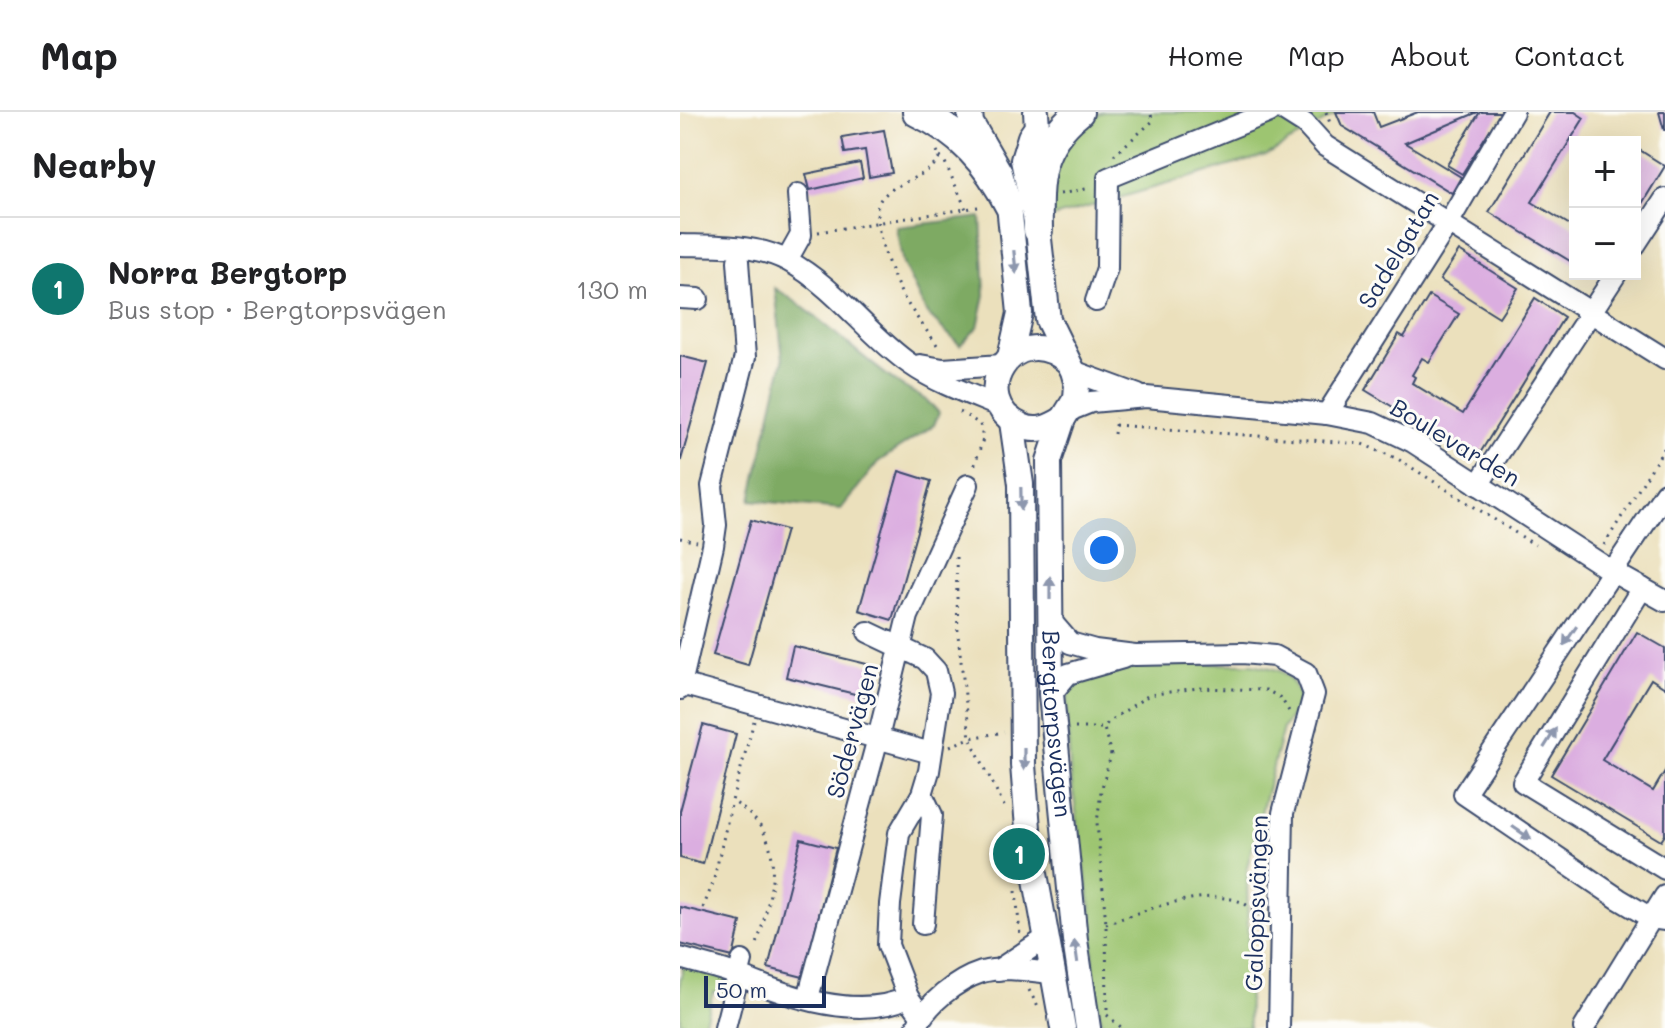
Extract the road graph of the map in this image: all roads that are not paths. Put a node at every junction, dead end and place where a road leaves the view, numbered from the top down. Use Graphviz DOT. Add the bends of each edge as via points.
graph roads {
  1 [pos="917,112"];
  2 [pos="1079,112"];
  3 [pos="1270,112"];
  4 [pos="1286,112"];
  5 [pos="1513,112"];
  6 [pos="967,120"];
  7 [pos="1039,122"];
  8 [pos="798,194"];
  9 [pos="1665,199"];
  10 [pos="1003,205"];
  11 [pos="1447,225"];
  12 [pos="1038,230"];
  13 [pos="1641,236"];
  14 [pos="680,245"];
  15 [pos="787,260"];
  16 [pos="738,261"];
  17 [pos="1612,280"];
  18 [pos="1096,301"];
  19 [pos="1590,313"];
  20 [pos="1665,359"];
  21 [pos="1006,361"];
  22 [pos="909,363"];
  23 [pos="1070,366"];
  24 [pos="1146,397"];
  25 [pos="1005,414"];
  26 [pos="1067,414"];
  27 [pos="1327,414"];
  28 [pos="968,485"];
  29 [pos="1478,485"];
  30 [pos="1665,493"];
  31 [pos="1613,572"];
  32 [pos="1642,588"];
  33 [pos="1665,601"];
  34 [pos="1051,621"];
  35 [pos="868,632"];
  36 [pos="902,646"];
  37 [pos="1135,655"];
  38 [pos="681,687"];
  39 [pos="1051,694"];
  40 [pos="878,738"];
  41 [pos="931,753"];
  42 [pos="922,794"];
  43 [pos="1665,869"];
  44 [pos="1665,896"];
  45 [pos="1658,919"];
  46 [pos="923,924"];
  47 [pos="1046,938"];
  48 [pos="680,958"];
  49 [pos="1025,963"];
  50 [pos="741,968"];
  51 [pos="1052,973"];
  52 [pos="908,997"];
  53 [pos="808,998"];
  54 [pos="918,1022"];
  55 [pos="1100,1022"];
  56 [pos="725,1028"];
  57 [pos="1063,1028"];
  58 [pos="1279,1028"];
  59 [pos="1584,1028"];
  1 -- 10 [label="highway" via="969,146 993,175"];
  2 -- 12 [label="highway" via="1061,127 1040,166"];
  3 -- 18 [label="street" via="1108,178 1107,268"];
  4 -- 11 [label="street" via="1325,146"];
  5 -- 11 [label="street, Sadelgatan"];
  6 -- 7 [label="main road, Bergtorpsvägen" via="1004,146"];
  6 -- 10 [label="main road, Bergtorpsvägen" via="1000,173"];
  7 -- 12 [label="main road, Bergtorpsvägen" via="1023,160"];
  8 -- 15 [label="street" via="801,235"];
  9 -- 13 [label="street"];
  10 -- 21 [label="main road, Bergtorpsvägen, one-way" via="1020,313"];
  11 -- 19 [label="street"];
  11 -- 27 [label="street, Sadelgatan"];
  12 -- 23 [label="main road, Bergtorpsvägen" via="1048,320"];
  14 -- 15 [label="street" via="739,247"];
  15 -- 22 [label="street" via="825,286"];
  16 -- 38 [label="street" via="745,357 712,486 713,546"];
  17 -- 19 [label="street"];
  19 -- 20 [label="street"];
  19 -- 29 [label="street"];
  21 -- 22 [label="street" via="943,369"];
  21 -- 23 [label="main road" via="1032,347 1045,348"];
  21 -- 25 [label="main road, Bergtorpsvägen" via="995,392"];
  22 -- 25 [label="street"];
  23 -- 24 [label="street, Boulevarden"];
  23 -- 26 [label="main road, Bergtorpsvägen" via="1077,385"];
  24 -- 26 [label="street, Boulevarden" via="1091,402"];
  24 -- 27 [label="street, Boulevarden"];
  25 -- 26 [label="main road" via="1028,429 1040,429"];
  25 -- 47 [label="main road, Bergtorpsvägen, one-way" via="1021,484 1023,765 1029,841"];
  34 -- 26 [label="main road, Bergtorpsvägen, one-way" via="1049,461"];
  27 -- 29 [label="street, Boulevarden" via="1373,423"];
  28 -- 36 [label="street, Södervägen" via="908,616"];
  29 -- 31 [label="street, Boulevarden"];
  30 -- 31 [label="street"];
  31 -- 32 [label="street, Boulevarden"];
  31 -- 45 [label="street, one-way" via="1464,794"];
  32 -- 33 [label="street, Boulevarden"];
  43 -- 32 [label="street, one-way" via="1523,782"];
  34 -- 37 [label="street, Galoppsvängen" via="1070,643"];
  34 -- 39 [label="main road, Bergtorpsvägen"];
  35 -- 36 [label="street"];
  36 -- 40 [label="street, Södervägen"];
  36 -- 41 [label="street" via="936,671 941,693"];
  37 -- 39 [label="street, Galoppsvängen" via="1068,674"];
  37 -- 58 [label="street, Galoppsvängen" via="1274,656 1306,673 1314,694 1283,813"];
  38 -- 40 [label="street"];
  55 -- 39 [label="main road, Bergtorpsvägen, one-way" via="1075,940"];
  40 -- 41 [label="street"];
  40 -- 53 [label="street, Södervägen"];
  41 -- 42 [label="street"];
  42 -- 46 [label="street" via="932,815"];
  42 -- 52 [label="street" via="899,833 890,904 888,945"];
  44 -- 45 [label="street"];
  45 -- 59 [label="street"];
  47 -- 49 [label="street"];
  47 -- 51 [label="main road, Bergtorpsvägen"];
  48 -- 50 [label="street"];
  49 -- 51 [label="street"];
  49 -- 54 [label="street" via="982,972 955,987"];
  50 -- 53 [label="street" via="759,986"];
  50 -- 56 [label="street"];
  51 -- 57 [label="main road, Bergtorpsvägen"];
  52 -- 53 [label="street" via="892,1005 841,1007"];
  52 -- 54 [label="street"];
}
